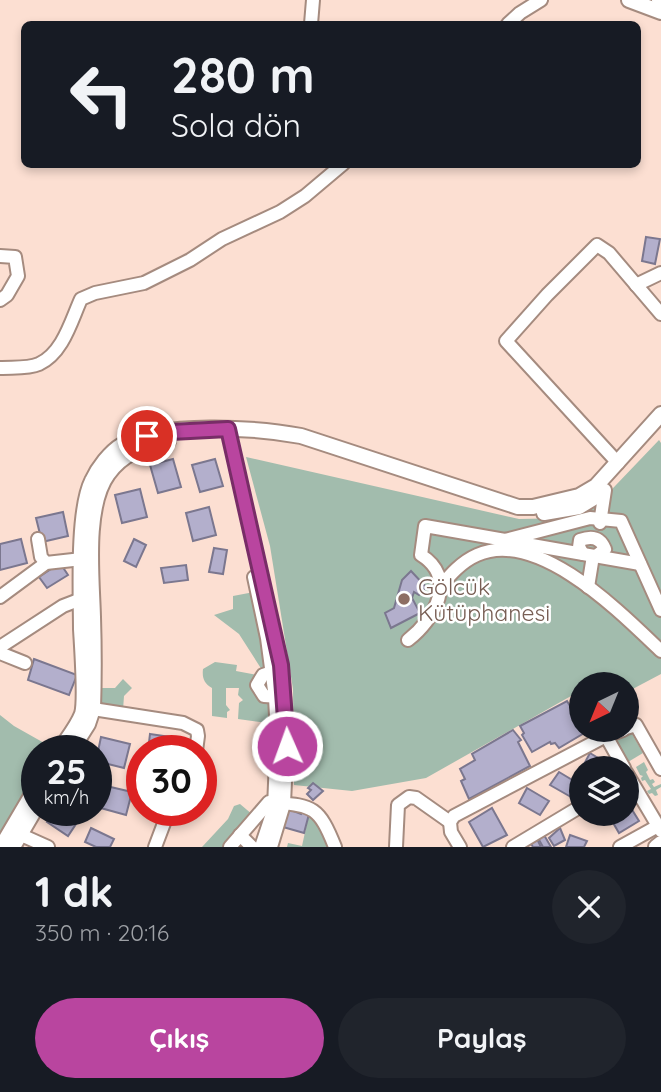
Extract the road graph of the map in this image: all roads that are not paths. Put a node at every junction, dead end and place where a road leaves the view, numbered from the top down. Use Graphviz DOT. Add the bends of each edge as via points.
graph roads {
  1 [pos="313,0"];
  2 [pos="541,0"];
  3 [pos="629,0"];
  4 [pos="661,12"];
  5 [pos="311,21"];
  6 [pos="511,21"];
  7 [pos="338,168"];
  8 [pos="0,256"];
  9 [pos="661,273"];
  10 [pos="636,285"];
  11 [pos="0,300"];
  12 [pos="661,314"];
  13 [pos="0,368"];
  14 [pos="661,414"];
  15 [pos="661,427"];
  16 [pos="226,433"];
  17 [pos="618,463"];
  18 [pos="606,490"];
  19 [pos="601,521"];
  20 [pos="38,539"];
  21 [pos="506,540"];
  22 [pos="591,555"];
  23 [pos="82,559"];
  24 [pos="46,564"];
  25 [pos="640,564"];
  26 [pos="440,587"];
  27 [pos="588,587"];
  28 [pos="0,597"];
  29 [pos="87,597"];
  30 [pos="661,610"];
  31 [pos="408,640"];
  32 [pos="0,647"];
  33 [pos="661,651"];
  34 [pos="0,653"];
  35 [pos="25,663"];
  36 [pos="276,670"];
  37 [pos="280,697"];
  38 [pos="93,709"];
  39 [pos="639,730"];
  40 [pos="69,735"];
  41 [pos="81,735"];
  42 [pos="198,735"];
  43 [pos="595,742"];
  44 [pos="661,769"];
  45 [pos="639,794"];
  46 [pos="279,804"];
  47 [pos="21,813"];
  48 [pos="569,814"];
  49 [pos="450,822"];
  50 [pos="163,826"];
  51 [pos="659,828"];
  52 [pos="240,835"];
  53 [pos="16,840"];
  54 [pos="661,843"];
  55 [pos="1,847"];
  56 [pos="48,847"];
  57 [pos="155,847"];
  58 [pos="230,847"];
  59 [pos="252,847"];
  60 [pos="261,847"];
  61 [pos="271,847"];
  62 [pos="335,847"];
  63 [pos="396,847"];
  64 [pos="460,847"];
  65 [pos="513,847"];
  66 [pos="620,847"];
  67 [pos="656,847"];
  1 -- 5 [label="street"];
  2 -- 6 [label="street"];
  3 -- 4 [label="main road"];
  7 -- 13 [label="street" via="306,196 190,260 144,283 81,299 62,344 53,353 40,364"];
  8 -- 11 [label="street" via="15,257 18,276"];
  9 -- 10 [label="street"];
  10 -- 12 [label="street"];
  10 -- 17 [label="street" via="597,245 506,341"];
  14 -- 17 [label="main road"];
  15 -- 18 [label="main road"];
  16 -- 17 [label="main road" via="271,430 301,436 524,508 586,494"];
  16 -- 18 [label="main road" via="302,445 522,515 579,507"];
  16 -- 23 [label="main road" via="159,434 122,445 91,482"];
  16 -- 29 [label="main road" via="158,442 130,453 107,475 95,509"];
  16 -- 36 [label="street"];
  18 -- 19 [label="street"];
  19 -- 21 [label="street" via="590,518"];
  19 -- 25 [label="street" via="621,522"];
  20 -- 24 [label="street"];
  21 -- 22 [label="street"];
  21 -- 26 [label="street" via="425,526 421,555 438,570"];
  22 -- 25 [label="street"];
  22 -- 27 [label="street"];
  23 -- 24 [label="street"];
  23 -- 29 [label="main road"];
  24 -- 28 [label="street"];
  25 -- 30 [label="street"];
  26 -- 27 [label="street" via="477,555 501,550 533,556"];
  26 -- 31 [label="street" via="432,614"];
  27 -- 33 [label="street"];
  29 -- 32 [label="street" via="63,606"];
  29 -- 38 [label="main road"];
  29 -- 40 [label="main road" via="83,712"];
  34 -- 35 [label="street"];
  36 -- 37 [label="street"];
  36 -- 37 [label="street" via="263,674 257,685 264,696"];
  37 -- 46 [label="street" via="288,735"];
  38 -- 41 [label="main road"];
  38 -- 42 [label="street" via="183,723"];
  39 -- 44 [label="street"];
  43 -- 49 [label="street"];
  45 -- 51 [label="street"];
  46 -- 52 [label="street" via="269,803"];
  46 -- 60 [label="street"];
  46 -- 61 [label="street"];
  46 -- 62 [label="street" via="306,802 323,820"];
  47 -- 55 [label="main road"];
  48 -- 65 [label="street"];
  49 -- 63 [label="street" via="416,798 404,799 398,805"];
  49 -- 64 [label="street"];
  50 -- 57 [label="street"];
  51 -- 66 [label="street"];
  52 -- 58 [label="street"];
  52 -- 59 [label="street"];
  53 -- 56 [label="street"];
  54 -- 67 [label="main road"];
}
